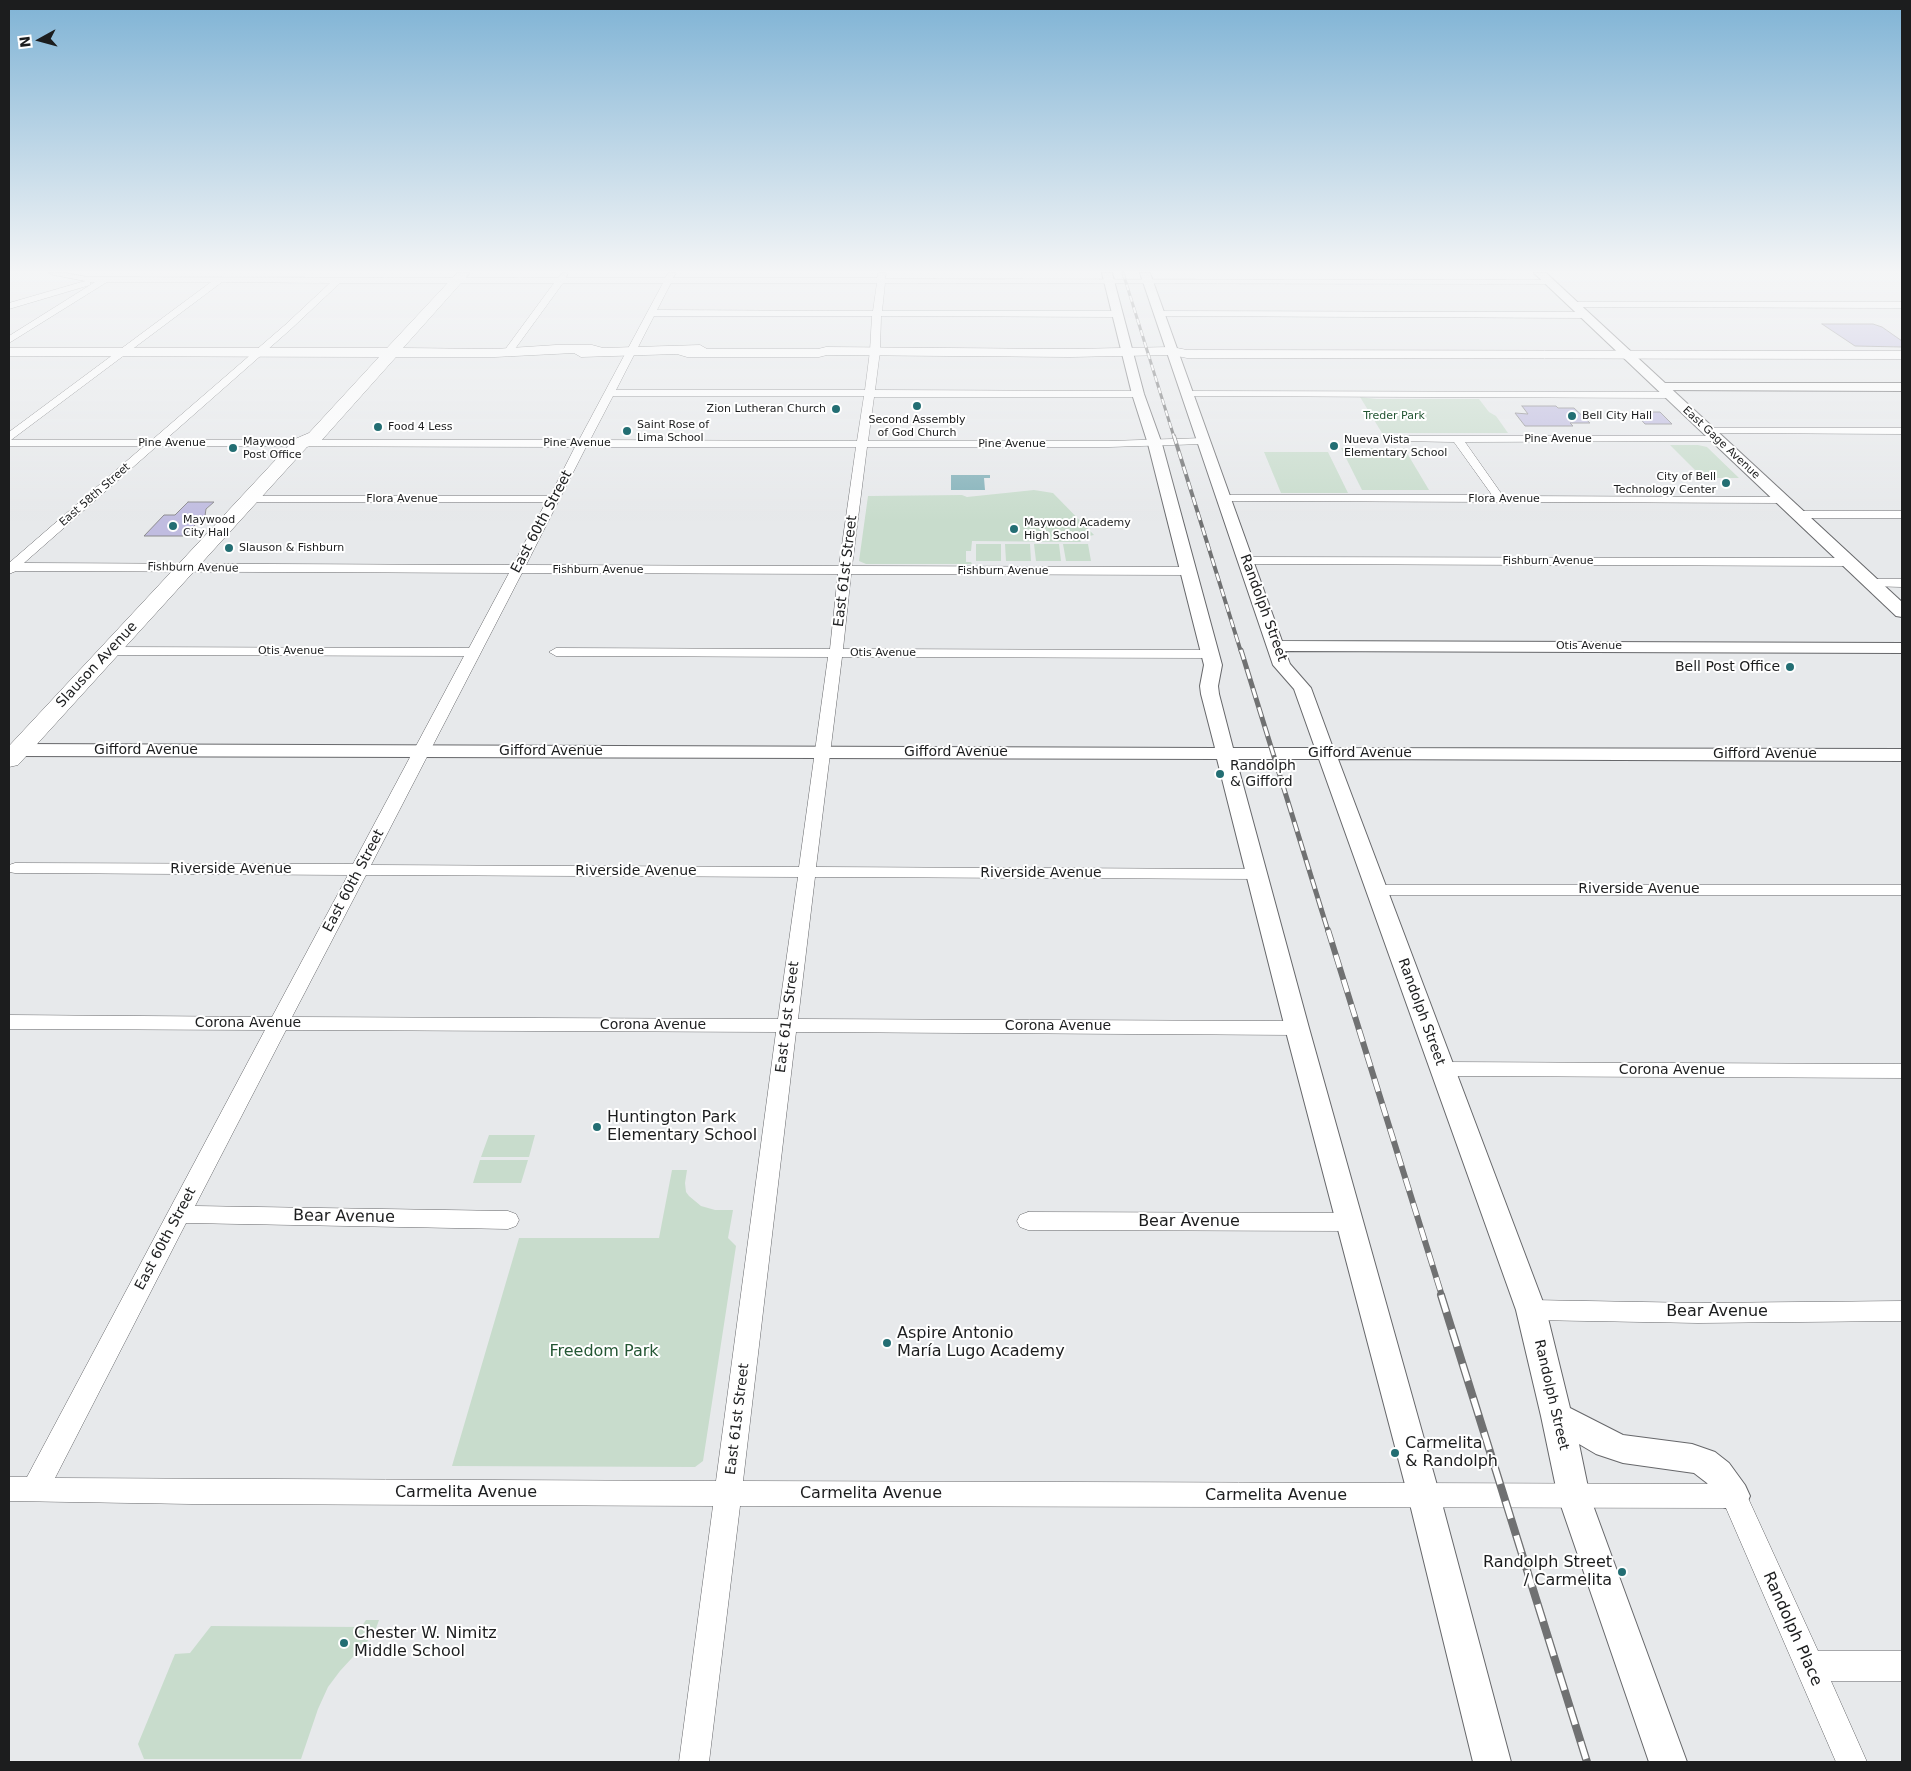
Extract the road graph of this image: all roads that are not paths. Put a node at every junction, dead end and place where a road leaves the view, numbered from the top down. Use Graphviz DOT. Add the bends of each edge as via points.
graph roads {
  1 [pos="118,356"];
  2 [pos="254,356"];
  3 [pos="380,356"];
  4 [pos="629,356"];
  5 [pos="875,356"];
  6 [pos="1131,356"];
  7 [pos="1173,356"];
  8 [pos="1628,356"];
  9 [pos="1902,387"];
  10 [pos="1666,391"];
  11 [pos="609,393"];
  12 [pos="869,393"];
  13 [pos="1138,394"];
  14 [pos="1188,394"];
  15 [pos="1902,431"];
  16 [pos="1712,435"];
  17 [pos="9,437"];
  18 [pos="1457,439"];
  19 [pos="1400,440"];
  20 [pos="1204,441"];
  21 [pos="9,442"];
  22 [pos="154,443"];
  23 [pos="301,443"];
  24 [pos="582,444"];
  25 [pos="864,444"];
  26 [pos="1155,444"];
  27 [pos="1225,498"];
  28 [pos="250,499"];
  29 [pos="554,499"];
  30 [pos="1500,499"];
  31 [pos="1783,500"];
  32 [pos="1798,515"];
  33 [pos="1902,515"];
  34 [pos="1246,561"];
  35 [pos="1850,562"];
  36 [pos="10,568"];
  37 [pos="184,569"];
  38 [pos="517,570"];
  39 [pos="845,570"];
  40 [pos="1187,571"];
  41 [pos="1872,583"];
  42 [pos="1902,583"];
  43 [pos="1902,612"];
  44 [pos="1275,646"];
  45 [pos="1902,648"];
  46 [pos="109,651"];
  47 [pos="474,652"];
  48 [pos="556,652"];
  49 [pos="836,652"];
  50 [pos="1210,654"];
  51 [pos="422,751"];
  52 [pos="822,752"];
  53 [pos="12,753"];
  54 [pos="1226,753"];
  55 [pos="1327,753"];
  56 [pos="1902,755"];
  57 [pos="15,868"];
  58 [pos="359,870"];
  59 [pos="808,872"];
  60 [pos="1258,874"];
  61 [pos="1376,890"];
  62 [pos="1902,890"];
  63 [pos="9,1022"];
  64 [pos="279,1023"];
  65 [pos="787,1025"];
  66 [pos="1297,1028"];
  67 [pos="1442,1069"];
  68 [pos="1902,1071"];
  69 [pos="179,1214"];
  70 [pos="508,1220"];
  71 [pos="1028,1221"];
  72 [pos="1350,1222"];
  73 [pos="1531,1310"];
  74 [pos="1902,1311"];
  75 [pos="1558,1416"];
  76 [pos="35,1488"];
  77 [pos="9,1489"];
  78 [pos="728,1494"];
  79 [pos="1424,1496"];
  80 [pos="1734,1496"];
  81 [pos="1574,1497"];
  82 [pos="1808,1666"];
  83 [pos="1902,1666"];
  84 [pos="694,1762"];
  85 [pos="1492,1762"];
  86 [pos="1668,1762"];
  87 [pos="1852,1762"];
  1 -- 17 [label="street"];
  2 -- 22 [label="street, East 58th Street"];
  3 -- 23 [label="main road" via="298,438"];
  4 -- 11 [label="street, East 60th Street"];
  5 -- 12 [label="street, East 61st Street"];
  6 -- 13 [label="street"];
  7 -- 14 [label="street, Randolph Street"];
  8 -- 10 [label="main road, East Gage Avenue"];
  9 -- 10 [label="street"];
  10 -- 14 [label="street"];
  10 -- 16 [label="main road, East Gage Avenue"];
  11 -- 12 [label="street"];
  11 -- 24 [label="street, East 60th Street"];
  12 -- 13 [label="street"];
  12 -- 25 [label="street, East 61st Street"];
  13 -- 26 [label="street"];
  14 -- 20 [label="street, Randolph Street"];
  15 -- 16 [label="street, Pine Avenue"];
  16 -- 18 [label="street, Pine Avenue"];
  16 -- 31 [label="main road, East Gage Avenue"];
  18 -- 19 [label="street, Pine Avenue"];
  18 -- 30 [label="street"];
  20 -- 26 [label="street, Pine Avenue"];
  20 -- 27 [label="street, Randolph Street"];
  21 -- 22 [label="street, Pine Avenue"];
  22 -- 23 [label="street, Pine Avenue"];
  22 -- 36 [label="street, East 58th Street"];
  23 -- 24 [label="street, Pine Avenue"];
  23 -- 28 [label="main road, Slauson Avenue"];
  24 -- 25 [label="street, Pine Avenue"];
  24 -- 29 [label="street, East 60th Street"];
  25 -- 26 [label="street, Pine Avenue"];
  25 -- 39 [label="street, East 61st Street"];
  26 -- 40 [label="street"];
  27 -- 30 [label="street, Flora Avenue"];
  27 -- 34 [label="street, Randolph Street"];
  28 -- 29 [label="street, Flora Avenue"];
  28 -- 37 [label="main road, Slauson Avenue"];
  29 -- 38 [label="street, East 60th Street"];
  30 -- 31 [label="street, Flora Avenue"];
  31 -- 32 [label="main road, East Gage Avenue"];
  32 -- 33 [label="street"];
  32 -- 35 [label="main road, East Gage Avenue"];
  34 -- 35 [label="street, Fishburn Avenue"];
  34 -- 44 [label="street, Randolph Street"];
  35 -- 41 [label="main road, East Gage Avenue"];
  36 -- 37 [label="street, Fishburn Avenue"];
  37 -- 38 [label="street, Fishburn Avenue"];
  37 -- 46 [label="main road, Slauson Avenue"];
  38 -- 39 [label="street, Fishburn Avenue"];
  38 -- 47 [label="street, East 60th Street"];
  39 -- 40 [label="street, Fishburn Avenue"];
  39 -- 49 [label="street, East 61st Street"];
  40 -- 50 [label="street"];
  41 -- 42 [label="street"];
  41 -- 43 [label="main road, East Gage Avenue"];
  44 -- 45 [label="street, Otis Avenue"];
  44 -- 55 [label="street, Randolph Street" via="1282,665 1302,688"];
  46 -- 47 [label="street, Otis Avenue"];
  46 -- 53 [label="main road, Slauson Avenue"];
  47 -- 51 [label="street, East 60th Street"];
  48 -- 49 [label="street, Otis Avenue"];
  49 -- 50 [label="street, Otis Avenue"];
  49 -- 52 [label="street, East 61st Street"];
  50 -- 54 [label="street" via="1213,665 1210,694"];
  51 -- 52 [label="street, Gifford Avenue"];
  51 -- 53 [label="street, Gifford Avenue"];
  51 -- 58 [label="street, East 60th Street"];
  52 -- 54 [label="street, Gifford Avenue"];
  52 -- 59 [label="street, East 61st Street"];
  54 -- 55 [label="street, Gifford Avenue"];
  54 -- 60 [label="street"];
  55 -- 56 [label="street, Gifford Avenue"];
  55 -- 61 [label="street, Randolph Street"];
  57 -- 58 [label="street, Riverside Avenue"];
  58 -- 59 [label="street, Riverside Avenue"];
  58 -- 64 [label="street, East 60th Street"];
  59 -- 60 [label="street, Riverside Avenue"];
  59 -- 65 [label="street, East 61st Street"];
  60 -- 66 [label="street"];
  61 -- 62 [label="street, Riverside Avenue"];
  61 -- 67 [label="street, Randolph Street"];
  63 -- 64 [label="street, Corona Avenue"];
  64 -- 65 [label="street, Corona Avenue"];
  64 -- 69 [label="street, East 60th Street"];
  65 -- 66 [label="street, Corona Avenue"];
  65 -- 78 [label="street, East 61st Street"];
  66 -- 72 [label="street"];
  67 -- 68 [label="street, Corona Avenue"];
  67 -- 73 [label="street, Randolph Street"];
  69 -- 70 [label="street, Bear Avenue"];
  69 -- 76 [label="street, East 60th Street"];
  71 -- 72 [label="street, Bear Avenue"];
  72 -- 79 [label="street"];
  73 -- 74 [label="street, Bear Avenue"];
  73 -- 75 [label="street, Randolph Street"];
  75 -- 80 [label="street" via="1607,1444 1704,1462 1718,1473"];
  75 -- 81 [label="street, Randolph Street"];
  76 -- 77 [label="street, Carmelita Avenue"];
  76 -- 78 [label="street, Carmelita Avenue" via="192,1492"];
  78 -- 79 [label="street, Carmelita Avenue"];
  78 -- 84 [label="street, East 61st Street"];
  79 -- 81 [label="street, Carmelita Avenue"];
  79 -- 85 [label="street"];
  80 -- 81 [label="street, Carmelita Avenue"];
  80 -- 82 [label="street, Randolph Place"];
  81 -- 86 [label="street, Randolph Street"];
  82 -- 83 [label="street"];
  82 -- 87 [label="street, Randolph Place"];
}
